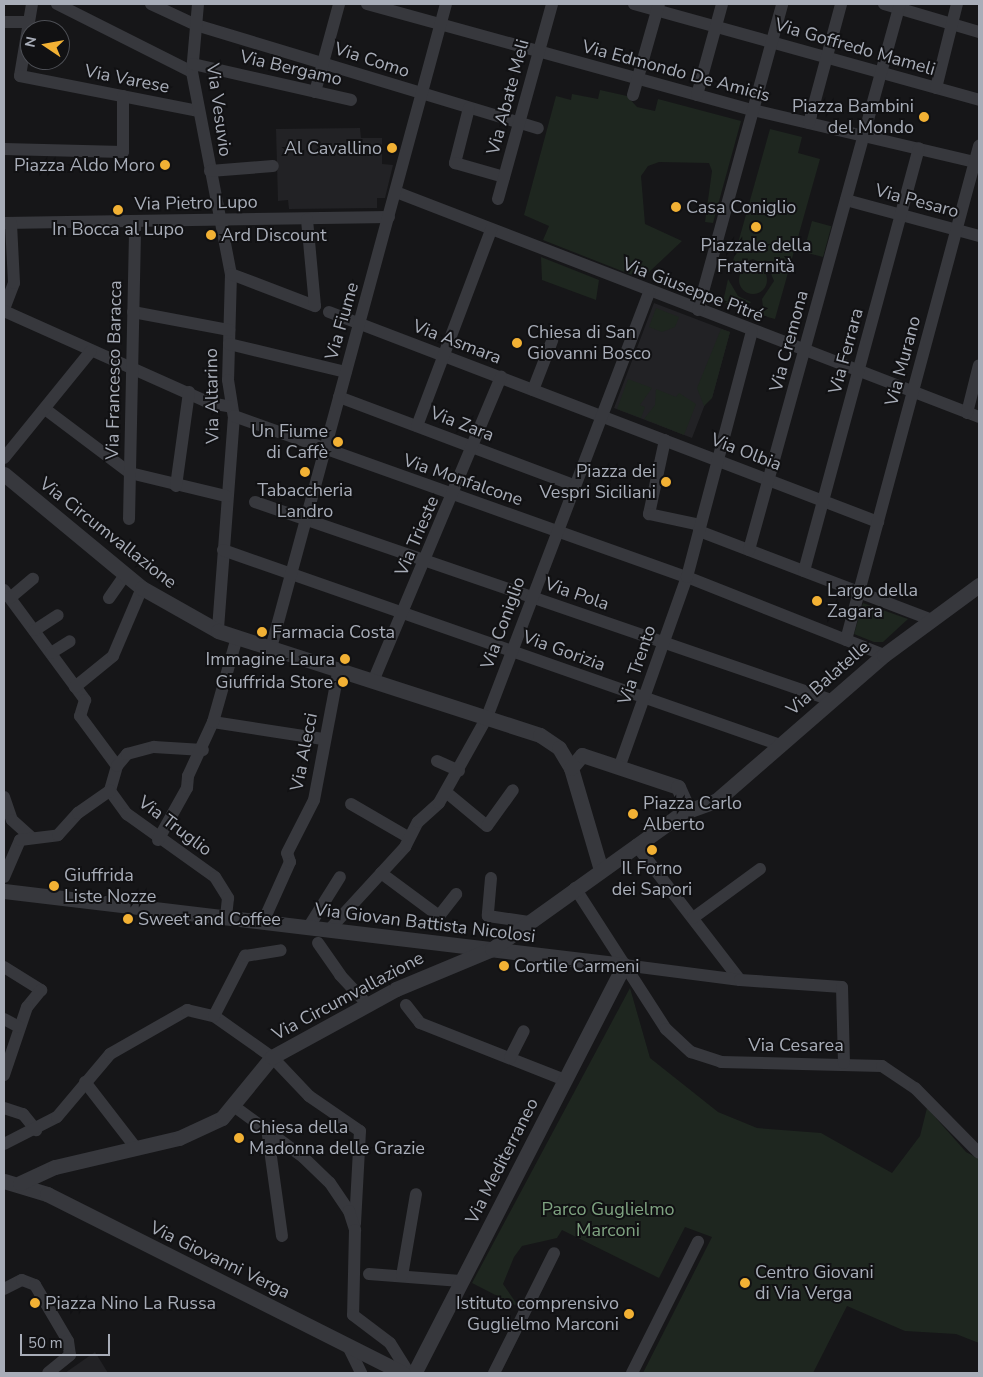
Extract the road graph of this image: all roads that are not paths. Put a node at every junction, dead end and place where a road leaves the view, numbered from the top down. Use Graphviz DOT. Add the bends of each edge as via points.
graph roads {
  1 [pos="32,4"];
  2 [pos="57,4"];
  3 [pos="151,4"];
  4 [pos="198,4"];
  5 [pos="339,4"];
  6 [pos="367,4"];
  7 [pos="446,4"];
  8 [pos="552,4"];
  9 [pos="634,4"];
  10 [pos="722,4"];
  11 [pos="782,4"];
  12 [pos="841,4"];
  13 [pos="884,4"];
  14 [pos="958,4"];
  15 [pos="900,6"];
  16 [pos="658,7"];
  17 [pos="28,20"];
  18 [pos="4,22"];
  19 [pos="20,22"];
  20 [pos="952,23"];
  21 [pos="196,25"];
  22 [pos="440,25"];
  23 [pos="716,26"];
  24 [pos="979,32"];
  25 [pos="771,42"];
  26 [pos="538,52"];
  27 [pos="827,57"];
  28 [pos="323,63"];
  29 [pos="192,68"];
  30 [pos="21,70"];
  31 [pos="881,72"];
  32 [pos="638,79"];
  33 [pos="936,88"];
  34 [pos="315,92"];
  35 [pos="420,94"];
  36 [pos="634,94"];
  37 [pos="697,95"];
  38 [pos="123,96"];
  39 [pos="351,100"];
  40 [pos="979,100"];
  41 [pos="469,108"];
  42 [pos="753,110"];
  43 [pos="198,111"];
  44 [pos="519,122"];
  45 [pos="809,123"];
  46 [pos="538,128"];
  47 [pos="864,134"];
  48 [pos="979,146"];
  49 [pos="919,148"];
  50 [pos="4,149"];
  51 [pos="977,163"];
  52 [pos="273,166"];
  53 [pos="210,171"];
  54 [pos="504,177"];
  55 [pos="396,192"];
  56 [pos="498,199"];
  57 [pos="846,200"];
  58 [pos="901,215"];
  59 [pos="307,218"];
  60 [pos="389,218"];
  61 [pos="135,221"];
  62 [pos="220,221"];
  63 [pos="7,223"];
  64 [pos="492,230"];
  65 [pos="956,230"];
  66 [pos="979,236"];
  67 [pos="231,274"];
  68 [pos="649,292"];
  69 [pos="4,310"];
  70 [pos="698,310"];
  71 [pos="133,312"];
  72 [pos="329,312"];
  73 [pos="360,324"];
  74 [pos="230,330"];
  75 [pos="752,332"];
  76 [pos="552,341"];
  77 [pos="229,344"];
  78 [pos="92,351"];
  79 [pos="804,351"];
  80 [pos="444,356"];
  81 [pos="979,365"];
  82 [pos="132,368"];
  83 [pos="346,372"];
  84 [pos="858,372"];
  85 [pos="501,377"];
  86 [pos="533,390"];
  87 [pos="189,392"];
  88 [pos="913,392"];
  89 [pos="339,396"];
  90 [pos="45,409"];
  91 [pos="233,411"];
  92 [pos="967,413"];
  93 [pos="601,416"];
  94 [pos="979,417"];
  95 [pos="417,426"];
  96 [pos="665,440"];
  97 [pos="474,447"];
  98 [pos="324,450"];
  99 [pos="4,458"];
  100 [pos="718,460"];
  101 [pos="130,473"];
  102 [pos="4,474"];
  103 [pos="769,480"];
  104 [pos="574,485"];
  105 [pos="176,486"];
  106 [pos="453,494"];
  107 [pos="226,496"];
  108 [pos="823,501"];
  109 [pos="254,502"];
  110 [pos="129,519"];
  111 [pos="306,519"];
  112 [pos="878,522"];
  113 [pos="700,528"];
  114 [pos="556,530"];
  115 [pos="750,546"];
  116 [pos="223,550"];
  117 [pos="425,560"];
  118 [pos="805,567"];
  119 [pos="291,573"];
  120 [pos="125,575"];
  121 [pos="684,578"];
  122 [pos="33,579"];
  123 [pos="979,585"];
  124 [pos="142,588"];
  125 [pos="860,588"];
  126 [pos="7,594"];
  127 [pos="531,597"];
  128 [pos="109,598"];
  129 [pos="402,613"];
  130 [pos="58,614"];
  131 [pos="930,619"];
  132 [pos="35,630"];
  133 [pos="218,631"];
  134 [pos="237,637"];
  135 [pos="846,640"];
  136 [pos="70,641"];
  137 [pos="664,643"];
  138 [pos="271,648"];
  139 [pos="511,651"];
  140 [pos="51,653"];
  141 [pos="884,655"];
  142 [pos="339,668"];
  143 [pos="374,679"];
  144 [pos="75,687"];
  145 [pos="644,698"];
  146 [pos="831,700"];
  147 [pos="487,717"];
  148 [pos="214,722"];
  149 [pos="323,739"];
  150 [pos="780,745"];
  151 [pos="203,750"];
  152 [pos="437,761"];
  153 [pos="622,762"];
  154 [pos="117,766"];
  155 [pos="571,768"];
  156 [pos="459,772"];
  157 [pos="678,787"];
  158 [pos="513,790"];
  159 [pos="110,791"];
  160 [pos="446,792"];
  161 [pos="4,797"];
  162 [pos="705,801"];
  163 [pos="351,804"];
  164 [pos="682,813"];
  165 [pos="31,837"];
  166 [pos="408,837"];
  167 [pos="158,840"];
  168 [pos="639,848"];
  169 [pos="760,869"];
  170 [pos="381,873"];
  171 [pos="595,874"];
  172 [pos="4,877"];
  173 [pos="340,878"];
  174 [pos="491,878"];
  175 [pos="575,888"];
  176 [pos="4,891"];
  177 [pos="456,894"];
  178 [pos="226,917"];
  179 [pos="692,918"];
  180 [pos="263,922"];
  181 [pos="529,922"];
  182 [pos="308,928"];
  183 [pos="329,930"];
  184 [pos="318,943"];
  185 [pos="492,949"];
  186 [pos="281,950"];
  187 [pos="624,965"];
  188 [pos="4,967"];
  189 [pos="740,980"];
  190 [pos="367,1004"];
  191 [pos="406,1005"];
  192 [pos="214,1016"];
  193 [pos="4,1019"];
  194 [pos="19,1027"];
  195 [pos="524,1031"];
  196 [pos="272,1057"];
  197 [pos="510,1058"];
  198 [pos="844,1063"];
  199 [pos="4,1075"];
  200 [pos="565,1080"];
  201 [pos="85,1082"];
  202 [pos="235,1107"];
  203 [pos="4,1108"];
  204 [pos="267,1128"];
  205 [pos="36,1130"];
  206 [pos="4,1144"];
  207 [pos="136,1148"];
  208 [pos="979,1153"];
  209 [pos="47,1170"];
  210 [pos="4,1181"];
  211 [pos="20,1183"];
  212 [pos="48,1194"];
  213 [pos="416,1194"];
  214 [pos="355,1230"];
  215 [pos="282,1236"];
  216 [pos="698,1242"];
  217 [pos="554,1253"];
  218 [pos="369,1274"];
  219 [pos="402,1276"];
  220 [pos="461,1281"];
  221 [pos="4,1289"];
  222 [pos="348,1346"];
  223 [pos="413,1372"];
  224 [pos="48,1373"];
  225 [pos="361,1373"];
  226 [pos="494,1373"];
  227 [pos="632,1373"];
  1 -- 17 [label="street"];
  2 -- 29 [label="street, Via Bergamo"];
  3 -- 21 [label="street, Via Como"];
  4 -- 21 [label="street, Via Vesuvio"];
  5 -- 28 [label="street"];
  6 -- 22 [label="street, Via Edmondo De Amicis"];
  7 -- 22 [label="street, Via Fiume"];
  8 -- 26 [label="street, Via Abate Meli"];
  9 -- 16 [label="street, Via Goffredo Mameli"];
  10 -- 23 [label="street"];
  11 -- 25 [label="street"];
  12 -- 27 [label="street"];
  13 -- 15 [label="street"];
  14 -- 20 [label="street"];
  15 -- 20 [label="street"];
  15 -- 31 [label="street, Via Cremona"];
  16 -- 23 [label="street, Via Goffredo Mameli"];
  16 -- 32 [label="street"];
  18 -- 19 [label="street"];
  20 -- 24 [label="street"];
  20 -- 33 [label="street"];
  21 -- 28 [label="street, Via Como"];
  21 -- 29 [label="street, Via Vesuvio"];
  22 -- 26 [label="street, Via Edmondo De Amicis"];
  22 -- 35 [label="street, Via Fiume"];
  23 -- 25 [label="street, Via Goffredo Mameli"];
  23 -- 37 [label="street"];
  25 -- 27 [label="street, Via Goffredo Mameli"];
  25 -- 42 [label="street"];
  26 -- 32 [label="street, Via Edmondo De Amicis"];
  26 -- 44 [label="street, Via Abate Meli"];
  27 -- 31 [label="street, Via Goffredo Mameli"];
  27 -- 45 [label="street"];
  28 -- 34 [label="street"];
  28 -- 35 [label="street, Via Como"];
  29 -- 34 [label="street, Via Bergamo"];
  29 -- 43 [label="street, Via Vesuvio"];
  30 -- 38 [label="street, Via Varese" via="20,76"];
  31 -- 33 [label="street, Via Goffredo Mameli"];
  31 -- 47 [label="street, Via Cremona"];
  32 -- 36 [label="street"];
  32 -- 37 [label="street, Via Edmondo De Amicis"];
  33 -- 40 [label="street, Via Goffredo Mameli"];
  34 -- 39 [label="street, Via Bergamo"];
  35 -- 41 [label="street, Via Como"];
  35 -- 55 [label="street, Via Fiume"];
  37 -- 42 [label="street, Via Edmondo De Amicis"];
  38 -- 43 [label="street, Via Varese"];
  38 -- 50 [label="street" via="122,152"];
  41 -- 44 [label="street, Via Como"];
  41 -- 54 [label="street" via="455,163"];
  42 -- 45 [label="street, Via Edmondo De Amicis"];
  42 -- 70 [label="street"];
  43 -- 53 [label="street, Via Vesuvio"];
  44 -- 46 [label="street, Via Como"];
  44 -- 54 [label="street, Via Abate Meli"];
  45 -- 47 [label="street, Via Edmondo De Amicis"];
  47 -- 49 [label="street, Via Edmondo De Amicis"];
  47 -- 57 [label="street, Via Cremona"];
  48 -- 51 [label="street, Via Murano"];
  49 -- 51 [label="street, Via Edmondo De Amicis"];
  49 -- 58 [label="street, Via Ferrara"];
  51 -- 65 [label="street, Via Murano"];
  52 -- 53 [label="street"];
  53 -- 62 [label="street, Via Vesuvio"];
  54 -- 56 [label="street, Via Abate Meli"];
  55 -- 60 [label="street, Via Fiume"];
  55 -- 64 [label="street, Via Giuseppe Pitré"];
  57 -- 58 [label="street, Via Pesaro"];
  57 -- 79 [label="street, Via Cremona"];
  58 -- 65 [label="street, Via Pesaro"];
  58 -- 84 [label="street, Via Ferrara"];
  59 -- 60 [label="street, Via Pietro Lupo"];
  59 -- 62 [label="street, Via Pietro Lupo"];
  59 -- 67 [label="street" via="314,306"];
  60 -- 73 [label="street, Via Fiume"];
  61 -- 62 [label="street, Via Pietro Lupo"];
  61 -- 63 [label="street, Via Pietro Lupo"];
  61 -- 71 [label="street, Via Francesco Baracca"];
  62 -- 67 [label="street, Via Altarino"];
  63 -- 69 [label="street" via="14,283"];
  64 -- 68 [label="street, Via Giuseppe Pitré"];
  64 -- 80 [label="street"];
  65 -- 66 [label="street, Via Pesaro"];
  65 -- 88 [label="street, Via Murano"];
  67 -- 74 [label="street, Via Altarino"];
  68 -- 70 [label="street, Via Giuseppe Pitré"];
  68 -- 93 [label="street, Via Coniglio"];
  69 -- 78 [label="street, Via Monfalcone"];
  70 -- 75 [label="street, Via Giuseppe Pitré"];
  71 -- 74 [label="street"];
  71 -- 82 [label="street, Via Francesco Baracca"];
  72 -- 73 [label="street, Via Asmara"];
  73 -- 80 [label="street, Via Asmara"];
  73 -- 83 [label="street, Via Fiume"];
  74 -- 77 [label="street, Via Altarino"];
  75 -- 79 [label="street, Via Giuseppe Pitré"];
  75 -- 100 [label="street, Via Trento"];
  76 -- 86 [label="street"];
  77 -- 83 [label="street"];
  77 -- 91 [label="street, Via Altarino"];
  78 -- 82 [label="street, Via Monfalcone"];
  78 -- 90 [label="street"];
  79 -- 84 [label="street, Via Giuseppe Pitré"];
  79 -- 103 [label="street, Via Cremona"];
  80 -- 85 [label="street, Via Asmara"];
  80 -- 95 [label="street"];
  81 -- 92 [label="street"];
  82 -- 87 [label="street, Via Monfalcone"];
  82 -- 101 [label="street, Via Francesco Baracca"];
  83 -- 89 [label="street, Via Fiume"];
  84 -- 88 [label="street, Via Giuseppe Pitré"];
  84 -- 108 [label="street, Via Ferrara"];
  85 -- 86 [label="street, Via Asmara"];
  85 -- 97 [label="street, Via Trieste"];
  86 -- 93 [label="street, Via Asmara"];
  87 -- 91 [label="street, Via Monfalcone"];
  87 -- 105 [label="street"];
  88 -- 92 [label="street, Via Giuseppe Pitré"];
  88 -- 112 [label="street, Via Murano"];
  89 -- 95 [label="street, Via Zara"];
  89 -- 98 [label="street, Via Fiume"];
  90 -- 99 [label="street"];
  90 -- 101 [label="street"];
  91 -- 98 [label="street, Via Monfalcone"];
  91 -- 107 [label="street, Via Altarino"];
  92 -- 94 [label="street, Via Giuseppe Pitré"];
  93 -- 96 [label="street, Via Olbia"];
  93 -- 104 [label="street, Via Coniglio"];
  95 -- 97 [label="street, Via Zara"];
  96 -- 100 [label="street, Via Olbia"];
  96 -- 113 [label="street" via="649,514"];
  97 -- 104 [label="street, Via Zara"];
  97 -- 106 [label="street, Via Trieste"];
  98 -- 106 [label="street, Via Monfalcone"];
  98 -- 111 [label="street, Via Fiume"];
  100 -- 103 [label="street, Via Olbia"];
  100 -- 113 [label="street, Via Trento"];
  101 -- 105 [label="street"];
  101 -- 110 [label="street, Via Francesco Baracca"];
  102 -- 120 [label="street, Via Circumvallazione"];
  103 -- 108 [label="street, Via Olbia"];
  103 -- 115 [label="street, Via Cremona"];
  104 -- 114 [label="street, Via Coniglio"];
  105 -- 107 [label="street"];
  106 -- 114 [label="street, Via Monfalcone"];
  106 -- 117 [label="street, Via Trieste"];
  107 -- 116 [label="street, Via Altarino"];
  108 -- 112 [label="street, Via Olbia"];
  108 -- 118 [label="street, Via Ferrara"];
  109 -- 111 [label="street, Via Pola"];
  111 -- 117 [label="street, Via Pola"];
  111 -- 119 [label="street, Via Fiume"];
  112 -- 125 [label="street, Via Murano"];
  113 -- 115 [label="street"];
  113 -- 121 [label="street, Via Trento"];
  114 -- 121 [label="street, Via Monfalcone"];
  114 -- 127 [label="street, Via Coniglio"];
  115 -- 118 [label="street"];
  116 -- 119 [label="street, Via Gorizia"];
  116 -- 133 [label="street, Via Altarino"];
  117 -- 127 [label="street, Via Pola"];
  117 -- 129 [label="street, Via Trieste"];
  118 -- 125 [label="street"];
  119 -- 129 [label="street, Via Gorizia"];
  119 -- 138 [label="street, Via Fiume"];
  120 -- 124 [label="street, Via Circumvallazione"];
  120 -- 128 [label="street"];
  121 -- 135 [label="street, Via Monfalcone"];
  121 -- 137 [label="street, Via Trento"];
  122 -- 126 [label="street"];
  123 -- 131 [label="street, Via Balatelle"];
  124 -- 133 [label="street, Via Circumvallazione"];
  124 -- 144 [label="street" via="113,656"];
  125 -- 131 [label="street"];
  125 -- 135 [label="street, Via Murano"];
  126 -- 132 [label="street"];
  127 -- 137 [label="street, Via Pola"];
  127 -- 139 [label="street, Via Coniglio"];
  129 -- 139 [label="street, Via Gorizia"];
  129 -- 143 [label="street, Via Trieste"];
  130 -- 132 [label="street"];
  131 -- 141 [label="street, Via Balatelle"];
  132 -- 140 [label="street"];
  133 -- 134 [label="street, Via Circumvallazione"];
  134 -- 138 [label="street, Via Circumvallazione"];
  134 -- 148 [label="street"];
  135 -- 141 [label="street, Via Monfalcone"];
  136 -- 140 [label="street"];
  137 -- 145 [label="street, Via Trento"];
  137 -- 146 [label="street, Via Pola"];
  138 -- 142 [label="street, Via Circumvallazione"];
  139 -- 145 [label="street, Via Gorizia"];
  139 -- 147 [label="street, Via Coniglio"];
  140 -- 144 [label="street"];
  141 -- 146 [label="street, Via Balatelle"];
  142 -- 143 [label="street, Via Circumvallazione"];
  142 -- 149 [label="street, Via Alecci"];
  143 -- 147 [label="street, Via Circumvallazione"];
  144 -- 154 [label="street" via="85,700 80,716"];
  145 -- 150 [label="street, Via Gorizia"];
  145 -- 153 [label="street, Via Trento"];
  146 -- 150 [label="street, Via Balatelle"];
  147 -- 155 [label="street, Via Circumvallazione" via="540,735 559,748"];
  147 -- 156 [label="street, Via Coniglio"];
  148 -- 149 [label="street"];
  148 -- 151 [label="street"];
  149 -- 180 [label="street, Via Alecci" via="314,800 287,853 290,862"];
  150 -- 162 [label="street, Via Balatelle" via="717,800"];
  151 -- 154 [label="street" via="154,747 127,754"];
  151 -- 167 [label="street"];
  152 -- 156 [label="street"];
  153 -- 155 [label="street" via="588,754 576,759"];
  153 -- 157 [label="street"];
  154 -- 159 [label="street"];
  155 -- 171 [label="street"];
  156 -- 160 [label="street, Via Coniglio"];
  157 -- 162 [label="street"];
  157 -- 164 [label="street" via="685,803"];
  158 -- 160 [label="street" via="487,826"];
  159 -- 165 [label="street" via="78,813 58,835"];
  159 -- 167 [label="street, Via Truglio" via="127,814"];
  160 -- 166 [label="street, Via Coniglio"];
  161 -- 165 [label="street" via="12,820"];
  162 -- 164 [label="street, Via Balatelle"];
  163 -- 166 [label="street"];
  164 -- 168 [label="street, Via Balatelle"];
  165 -- 172 [label="street" via="20,840"];
  166 -- 170 [label="street, Via Coniglio"];
  167 -- 178 [label="street, Via Truglio" via="215,876 228,898"];
  168 -- 171 [label="street, Via Circumvallazione"];
  168 -- 179 [label="street"];
  169 -- 179 [label="street"];
  170 -- 177 [label="street" via="439,916"];
  170 -- 183 [label="street, Via Coniglio"];
  171 -- 175 [label="street, Via Circumvallazione"];
  173 -- 182 [label="street"];
  174 -- 181 [label="street" via="488,916"];
  175 -- 181 [label="street, Via Circumvallazione"];
  175 -- 187 [label="street, Via Cesarea"];
  176 -- 178 [label="street, Via Giovan Battista Nicolosi"];
  178 -- 180 [label="street, Via Giovan Battista Nicolosi"];
  179 -- 189 [label="street"];
  180 -- 182 [label="street, Via Giovan Battista Nicolosi"];
  181 -- 185 [label="street, Via Circumvallazione"];
  182 -- 183 [label="street, Via Giovan Battista Nicolosi"];
  183 -- 185 [label="street, Via Giovan Battista Nicolosi"];
  184 -- 190 [label="street" via="340,975"];
  185 -- 187 [label="street, Via Giovan Battista Nicolosi"];
  185 -- 190 [label="street, Via Circumvallazione"];
  186 -- 192 [label="street" via="243,953"];
  187 -- 189 [label="street, Via Giovan Battista Nicolosi"];
  187 -- 198 [label="street, Via Cesarea" via="672,1037 703,1057 721,1062"];
  187 -- 200 [label="street, Via Mediterraneo"];
  188 -- 194 [label="street" via="41,990"];
  189 -- 198 [label="street, Via Giovan Battista Nicolosi" via="842,987"];
  190 -- 196 [label="street, Via Circumvallazione"];
  191 -- 197 [label="street" via="420,1023"];
  192 -- 196 [label="street"];
  192 -- 201 [label="street" via="187,1010 110,1054"];
  193 -- 194 [label="street"];
  194 -- 199 [label="street"];
  195 -- 197 [label="street"];
  196 -- 202 [label="street, Via Circumvallazione"];
  196 -- 214 [label="street" via="309,1096 360,1131"];
  197 -- 200 [label="street"];
  198 -- 208 [label="street, Via Cesarea" via="892,1070"];
  200 -- 220 [label="street, Via Mediterraneo"];
  201 -- 205 [label="street" via="57,1117"];
  201 -- 207 [label="street"];
  202 -- 204 [label="street"];
  202 -- 207 [label="street, Via Circumvallazione" via="200,1130"];
  203 -- 205 [label="street" via="23,1114"];
  204 -- 214 [label="street" via="330,1183 349,1211"];
  204 -- 215 [label="street"];
  205 -- 206 [label="street"];
  207 -- 209 [label="street, Via Circumvallazione"];
  209 -- 211 [label="street, Via Circumvallazione"];
  209 -- 212 [label="street"];
  210 -- 211 [label="street, Via Giovanni Verga"];
  211 -- 212 [label="street, Via Giovanni Verga"];
  212 -- 222 [label="street, Via Giovanni Verga"];
  213 -- 219 [label="street"];
  214 -- 223 [label="street" via="353,1315 390,1343"];
  216 -- 227 [label="street"];
  217 -- 226 [label="street"];
  218 -- 219 [label="street"];
  219 -- 220 [label="street"];
  220 -- 223 [label="street, Via Mediterraneo"];
  221 -- 224 [label="street" via="22,1280 35,1285 68,1342 70,1355"];
  222 -- 223 [label="street, Via Giovanni Verga"];
  222 -- 225 [label="street"];
}
